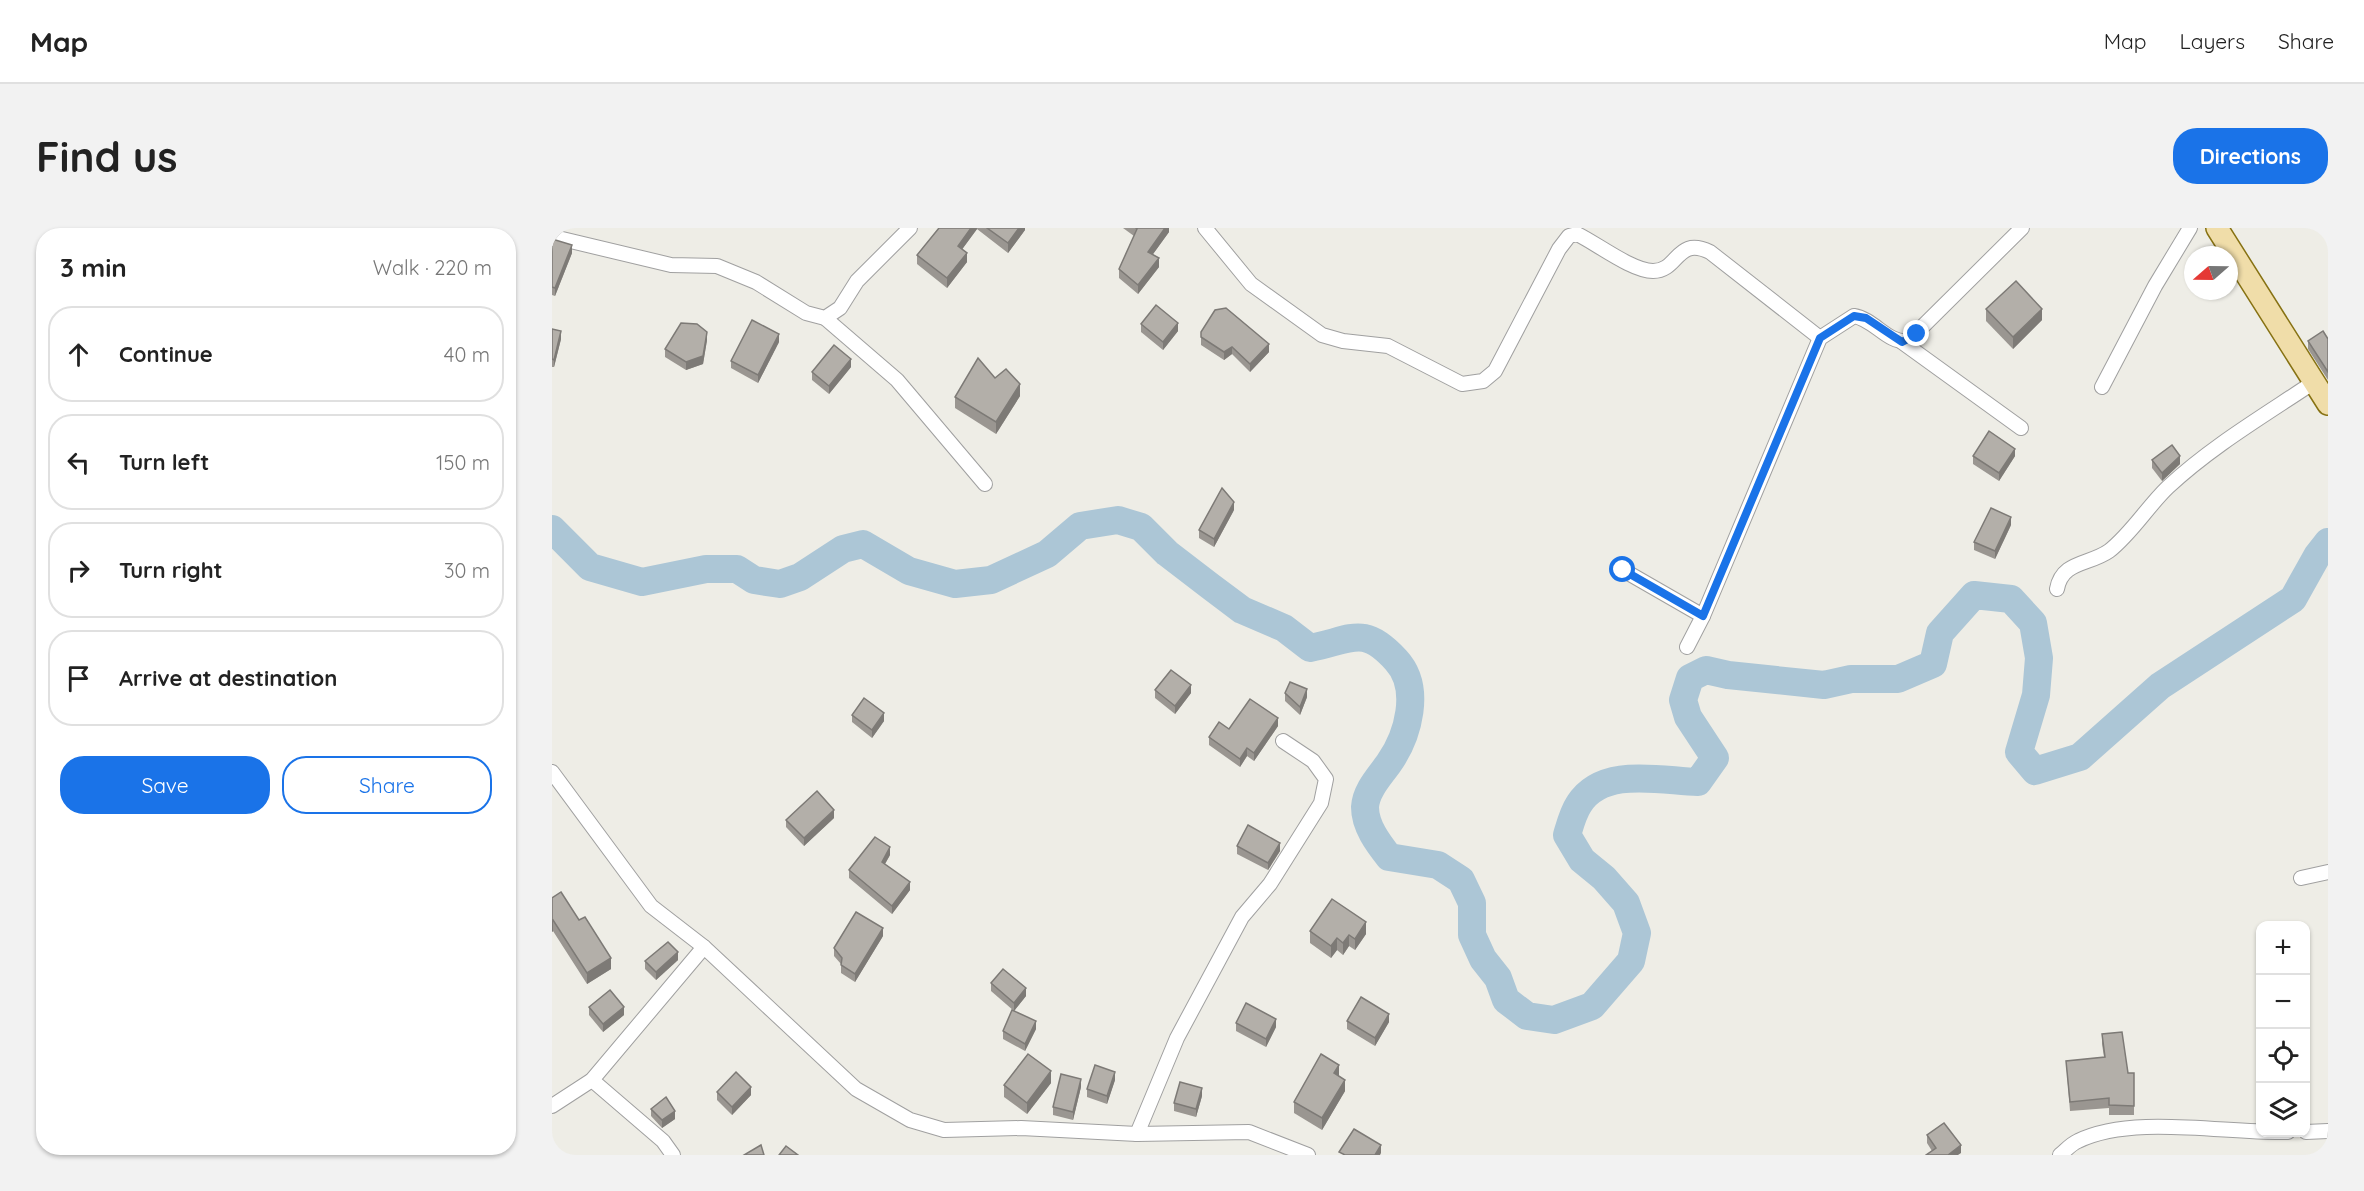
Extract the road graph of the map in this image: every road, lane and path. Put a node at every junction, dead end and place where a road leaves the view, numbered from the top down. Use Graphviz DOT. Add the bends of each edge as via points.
graph roads {
  1 [pos="910,228"];
  2 [pos="1205,228"];
  3 [pos="2022,228"];
  4 [pos="2190,228"];
  5 [pos="2217,228"];
  6 [pos="552,239"];
  7 [pos="825,318"];
  8 [pos="1820,338"];
  9 [pos="1902,342"];
  10 [pos="2314,382"];
  11 [pos="2102,387"];
  12 [pos="2328,404"];
  13 [pos="2020,428"];
  14 [pos="985,484"];
  15 [pos="1623,570"];
  16 [pos="2057,589"];
  17 [pos="1703,616"];
  18 [pos="1687,647"];
  19 [pos="1283,741"];
  20 [pos="552,772"];
  21 [pos="2328,872"];
  22 [pos="2301,878"];
  23 [pos="704,947"];
  24 [pos="592,1080"];
  25 [pos="552,1106"];
  26 [pos="2328,1131"];
  27 [pos="2310,1132"];
  28 [pos="1137,1134"];
  29 [pos="2256,1134"];
  30 [pos="673,1155"];
  31 [pos="1308,1155"];
  32 [pos="2060,1155"];
  1 -- 7 [label="street" via="857,281 840,308"];
  2 -- 8 [label="street" via="1251,284 1322,335 1388,345 1462,384 1483,381 1494,371 1559,249 1569,236 1576,234 1652,271 1662,269 1686,249 1700,247"];
  3 -- 9 [label="street" via="1929,322"];
  4 -- 11 [label="street"];
  5 -- 10 [label="main road"];
  6 -- 7 [label="street" via="670,265 717,266 756,282 806,313"];
  7 -- 14 [label="street" via="897,380"];
  8 -- 9 [label="street" via="1854,316 1866,318"];
  8 -- 17 [label="street"];
  9 -- 13 [label="street"];
  10 -- 12 [label="main road"];
  10 -- 16 [label="street" via="2206,456 2168,487 2109,550 2068,568 2059,577"];
  15 -- 17 [label="street"];
  17 -- 18 [label="street"];
  19 -- 28 [label="street" via="1313,761 1326,779 1321,803 1270,884 1242,917 1178,1038"];
  20 -- 23 [label="street" via="651,906"];
  21 -- 22 [label="street"];
  23 -- 24 [label="street"];
  23 -- 28 [label="street" via="856,1089 909,1120 944,1130 1021,1128"];
  24 -- 25 [label="street"];
  24 -- 30 [label="street" via="663,1141"];
  26 -- 27 [label="street"];
  28 -- 31 [label="street" via="1249,1132"];
  29 -- 32 [label="street" via="2162,1128 2110,1130 2077,1141"];
}
